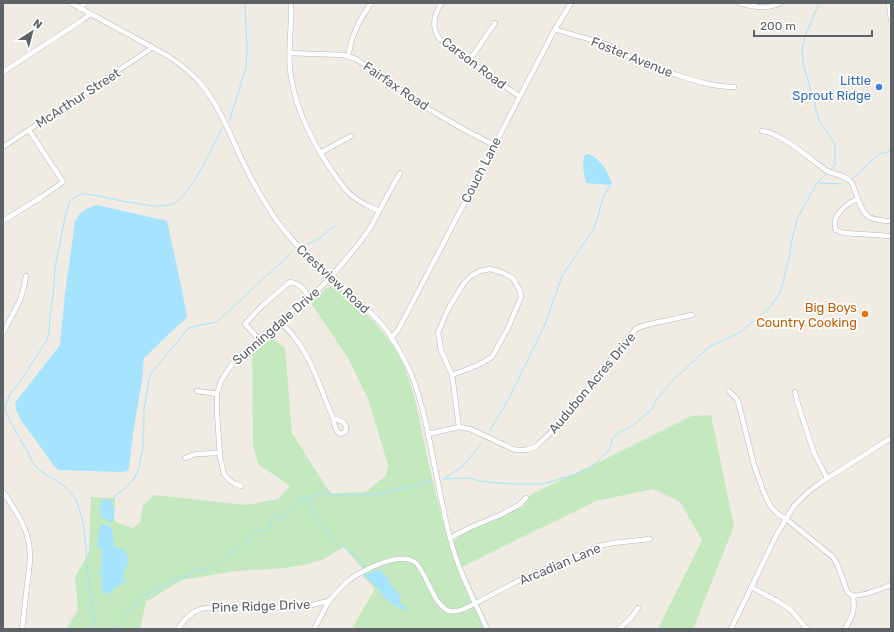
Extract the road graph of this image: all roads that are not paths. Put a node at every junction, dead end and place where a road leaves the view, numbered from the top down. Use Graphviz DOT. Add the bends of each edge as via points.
graph roads {
  1 [pos="71,3"];
  2 [pos="85,3"];
  3 [pos="291,3"];
  4 [pos="371,3"];
  5 [pos="441,3"];
  6 [pos="571,3"];
  7 [pos="740,3"];
  8 [pos="780,3"];
  9 [pos="889,3"];
  10 [pos="80,9"];
  11 [pos="90,14"];
  12 [pos="891,20"];
  13 [pos="495,23"];
  14 [pos="554,29"];
  15 [pos="151,47"];
  16 [pos="290,53"];
  17 [pos="348,56"];
  18 [pos="469,61"];
  19 [pos="3,72"];
  20 [pos="734,87"];
  21 [pos="519,96"];
  22 [pos="29,130"];
  23 [pos="762,131"];
  24 [pos="351,136"];
  25 [pos="494,145"];
  26 [pos="3,147"];
  27 [pos="320,153"];
  28 [pos="400,173"];
  29 [pos="858,199"];
  30 [pos="379,211"];
  31 [pos="3,221"];
  32 [pos="891,221"];
  33 [pos="891,236"];
  34 [pos="26,276"];
  35 [pos="331,277"];
  36 [pos="310,298"];
  37 [pos="692,315"];
  38 [pos="279,321"];
  39 [pos="3,333"];
  40 [pos="391,338"];
  41 [pos="260,339"];
  42 [pos="452,375"];
  43 [pos="197,391"];
  44 [pos="730,391"];
  45 [pos="795,392"];
  46 [pos="217,394"];
  47 [pos="334,418"];
  48 [pos="459,427"];
  49 [pos="428,434"];
  50 [pos="891,438"];
  51 [pos="220,453"];
  52 [pos="185,458"];
  53 [pos="827,478"];
  54 [pos="241,486"];
  55 [pos="3,492"];
  56 [pos="526,498"];
  57 [pos="786,519"];
  58 [pos="450,538"];
  59 [pos="650,538"];
  60 [pos="891,585"];
  61 [pos="751,587"];
  62 [pos="853,596"];
  63 [pos="328,601"];
  64 [pos="475,603"];
  65 [pos="638,608"];
  66 [pos="22,629"];
  67 [pos="178,629"];
  68 [pos="314,629"];
  69 [pos="487,629"];
  70 [pos="619,629"];
  71 [pos="731,629"];
  72 [pos="807,629"];
  73 [pos="845,629"];
  1 -- 10 [label="street, Crestview Road"];
  2 -- 10 [label="street"];
  3 -- 16 [label="street"];
  4 -- 17 [label="street" via="359,22"];
  5 -- 18 [label="street, Carson Road" via="435,15 434,26 437,35 441,41"];
  6 -- 14 [label="street, Couch Lane"];
  7 -- 8 [label="street" via="764,8"];
  9 -- 12 [label="street"];
  10 -- 11 [label="street, Crestview Road"];
  11 -- 15 [label="street, Crestview Road"];
  11 -- 19 [label="street"];
  13 -- 18 [label="street"];
  14 -- 20 [label="street, Foster Avenue" via="621,50 649,67 702,82"];
  14 -- 21 [label="street, Couch Lane"];
  15 -- 22 [label="street, McArthur Street"];
  15 -- 35 [label="street, Crestview Road" via="180,64 203,86 257,191 277,221 294,242"];
  16 -- 17 [label="street, Fairfax Road"];
  16 -- 27 [label="street" via="290,68 297,105"];
  17 -- 25 [label="street, Fairfax Road" via="442,117"];
  18 -- 21 [label="street, Carson Road"];
  21 -- 25 [label="street, Couch Lane"];
  22 -- 26 [label="street, McArthur Street"];
  22 -- 31 [label="street" via="63,182"];
  23 -- 29 [label="street" via="777,135 827,171 846,177 852,183"];
  24 -- 27 [label="street"];
  25 -- 40 [label="street, Couch Lane" via="408,313"];
  27 -- 30 [label="street" via="338,181 350,194"];
  28 -- 30 [label="street, Sunningdale Drive"];
  29 -- 32 [label="street" via="869,217"];
  29 -- 33 [label="street" via="846,204 839,213 835,222 836,230 844,233"];
  30 -- 35 [label="street, Sunningdale Drive" via="361,241"];
  34 -- 39 [label="street" via="20,300"];
  35 -- 36 [label="street, Sunningdale Drive"];
  35 -- 40 [label="street, Crestview Road" via="372,314"];
  36 -- 38 [label="street, Sunningdale Drive"];
  36 -- 41 [label="street" via="297,283 290,282 245,324"];
  37 -- 48 [label="street, Audubon Acres Drive" via="637,328 568,416 535,447 526,450 512,449 470,429"];
  38 -- 41 [label="street, Sunningdale Drive"];
  38 -- 47 [label="street" via="295,337 304,352"];
  40 -- 49 [label="street, Crestview Road" via="408,366 418,392"];
  41 -- 46 [label="street, Sunningdale Drive" via="236,359 221,381"];
  42 -- 42 [label="street" via="441,350 438,333 448,309 464,283 471,276 490,268 513,278 521,297 492,357"];
  42 -- 48 [label="street"];
  43 -- 46 [label="street"];
  44 -- 57 [label="street" via="739,405 764,493 772,507"];
  45 -- 53 [label="street" via="814,453"];
  46 -- 51 [label="street, Sunningdale Drive"];
  48 -- 49 [label="street, Audubon Acres Drive"];
  49 -- 58 [label="street, Crestview Road"];
  50 -- 53 [label="street"];
  51 -- 52 [label="street" via="196,454"];
  51 -- 54 [label="street, Sunningdale Drive" via="224,474 229,480"];
  53 -- 57 [label="street" via="801,499"];
  55 -- 66 [label="street" via="23,525 30,549"];
  56 -- 58 [label="street" via="519,505 500,515"];
  57 -- 61 [label="street"];
  57 -- 62 [label="street" via="833,557 847,591"];
  58 -- 64 [label="street, Crestview Road"];
  59 -- 64 [label="street, Arcadian Lane" via="599,546 524,578"];
  60 -- 62 [label="street"];
  61 -- 71 [label="street"];
  61 -- 72 [label="street" via="791,610"];
  62 -- 73 [label="street" via="854,612"];
  63 -- 64 [label="street, Pine Ridge Drive" via="360,573 382,563 402,559 417,564 437,600 445,608 456,611"];
  63 -- 67 [label="street, Pine Ridge Drive" via="302,607 204,608 185,619"];
  63 -- 68 [label="street, Pine Ridge Drive"];
  64 -- 69 [label="street, Crestview Road"];
  65 -- 70 [label="street"];
}
